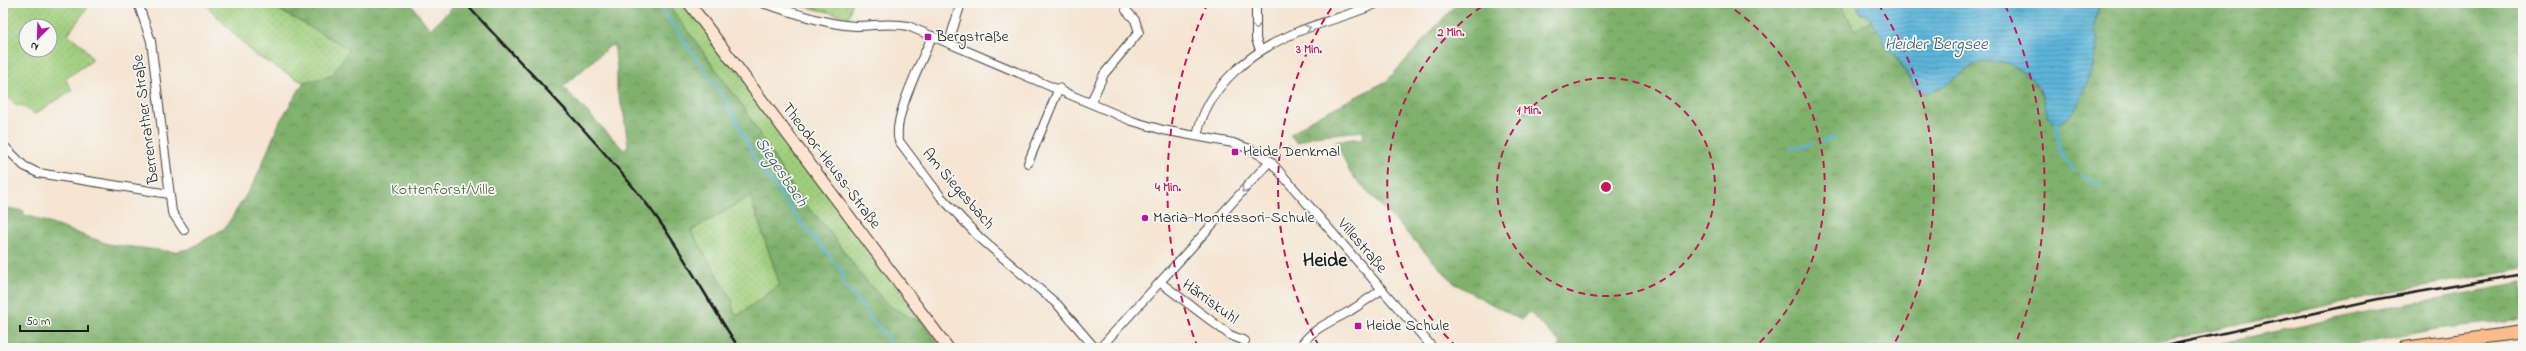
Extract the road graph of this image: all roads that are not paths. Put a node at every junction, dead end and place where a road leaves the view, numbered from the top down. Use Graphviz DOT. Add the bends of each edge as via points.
graph roads {
  1 [pos="138,3"];
  2 [pos="762,3"];
  3 [pos="961,3"];
  4 [pos="1256,3"];
  5 [pos="1378,3"];
  6 [pos="690,4"];
  7 [pos="1126,10"];
  8 [pos="932,36"];
  9 [pos="949,42"];
  10 [pos="1260,50"];
  11 [pos="1059,88"];
  12 [pos="1091,102"];
  13 [pos="1197,136"];
  14 [pos="3,145"];
  15 [pos="1270,161"];
  16 [pos="1028,163"];
  17 [pos="169,194"];
  18 [pos="184,230"];
  19 [pos="1161,284"];
  20 [pos="1382,290"];
  21 [pos="2523,332"];
  22 [pos="1245,341"];
  23 [pos="948,348"];
  24 [pos="1095,348"];
  25 [pos="1100,348"];
  26 [pos="1299,348"];
  27 [pos="1433,348"];
  28 [pos="2404,348"];
  1 -- 17 [label="street, Berrenrather Straße" via="151,41"];
  2 -- 8 [label="street" via="830,22 856,26 898,24"];
  3 -- 9 [label="street"];
  4 -- 10 [label="street, one-way" via="1256,39"];
  10 -- 5 [label="street, one-way" via="1298,32"];
  6 -- 23 [label="main road, Theodor-Heuss-Straße"];
  7 -- 12 [label="street" via="1135,20 1139,32 1104,74"];
  8 -- 9 [label="street"];
  8 -- 24 [label="street, Am Siegesbach" via="900,115 896,135 899,141 941,197 980,238 1058,305"];
  9 -- 11 [label="street"];
  10 -- 13 [label="street" via="1221,85 1200,121"];
  11 -- 12 [label="street"];
  11 -- 16 [label="street"];
  12 -- 13 [label="street" via="1132,121"];
  13 -- 15 [label="street" via="1244,147"];
  14 -- 17 [label="street" via="24,166 38,173"];
  15 -- 19 [label="street, one-way"];
  15 -- 20 [label="street, Villestraße"];
  17 -- 18 [label="street, Berrenrather Straße" via="172,212"];
  19 -- 22 [label="street, Härriskuhl" via="1230,336"];
  19 -- 25 [label="street"];
  20 -- 26 [label="street" via="1350,311 1321,325 1304,339"];
  20 -- 27 [label="street, Villestraße"];
  21 -- 28 [label="main road"];
}
